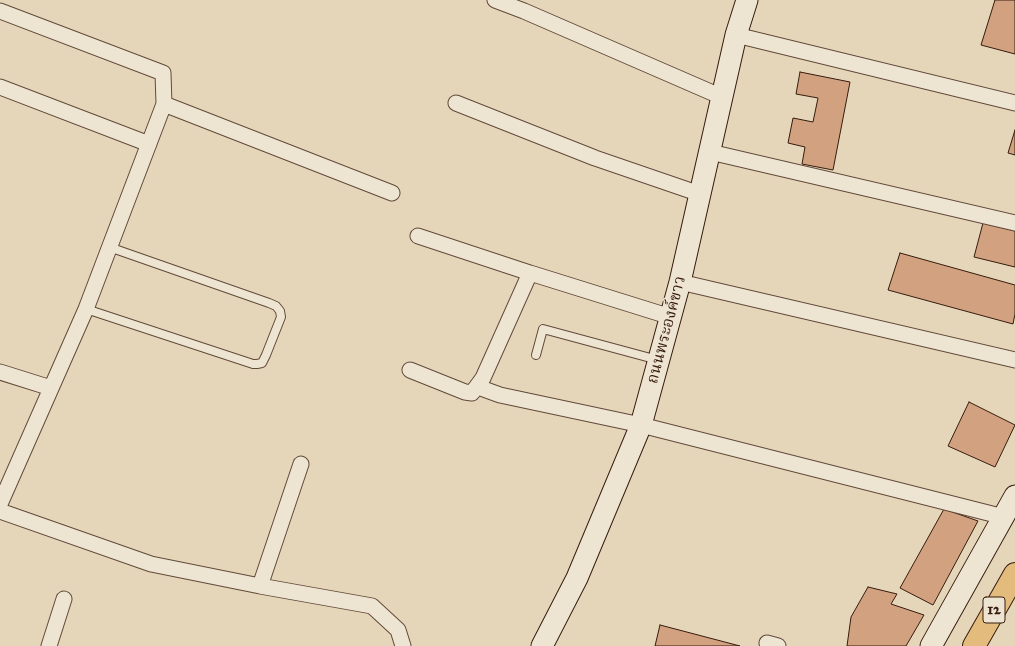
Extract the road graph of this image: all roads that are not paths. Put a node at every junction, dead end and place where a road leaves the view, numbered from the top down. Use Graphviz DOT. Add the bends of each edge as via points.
graph roads {
  1 [pos="495,0"];
  2 [pos="747,0"];
  3 [pos="0,11"];
  4 [pos="736,35"];
  5 [pos="0,87"];
  6 [pos="722,97"];
  7 [pos="456,103"];
  8 [pos="1015,103"];
  9 [pos="164,104"];
  10 [pos="149,144"];
  11 [pos="710,152"];
  12 [pos="392,193"];
  13 [pos="700,194"];
  14 [pos="1015,223"];
  15 [pos="418,236"];
  16 [pos="109,247"];
  17 [pos="530,273"];
  18 [pos="680,282"];
  19 [pos="86,309"];
  20 [pos="671,317"];
  21 [pos="536,355"];
  22 [pos="659,360"];
  23 [pos="1015,360"];
  24 [pos="410,370"];
  25 [pos="0,372"];
  26 [pos="478,387"];
  27 [pos="51,388"];
  28 [pos="641,425"];
  29 [pos="301,464"];
  30 [pos="1015,496"];
  31 [pos="0,504"];
  32 [pos="0,512"];
  33 [pos="1004,517"];
  34 [pos="1015,574"];
  35 [pos="260,586"];
  36 [pos="64,600"];
  37 [pos="49,646"];
  38 [pos="403,646"];
  39 [pos="542,646"];
  40 [pos="931,646"];
  41 [pos="974,646"];
  1 -- 6 [label="street"];
  2 -- 4 [label="street, ถนนพระองค์ขาว"];
  3 -- 9 [label="street" via="163,73"];
  4 -- 6 [label="street, ถนนพระองค์ขาว"];
  4 -- 8 [label="street"];
  5 -- 10 [label="street"];
  6 -- 11 [label="street, ถนนพระองค์ขาว"];
  7 -- 13 [label="street" via="595,158"];
  9 -- 10 [label="street"];
  9 -- 12 [label="street"];
  10 -- 16 [label="street"];
  11 -- 13 [label="street, ถนนพระองค์ขาว"];
  11 -- 14 [label="street"];
  13 -- 18 [label="street, ถนนพระองค์ขาว"];
  15 -- 17 [label="street"];
  16 -- 19 [label="street"];
  16 -- 19 [label="lane" via="269,303 276,306 281,317 262,363 253,364"];
  17 -- 20 [label="street"];
  17 -- 26 [label="street"];
  18 -- 20 [label="street, ถนนพระองค์ขาว"];
  18 -- 23 [label="street"];
  19 -- 27 [label="street"];
  20 -- 22 [label="street, ถนนพระองค์ขาว"];
  21 -- 22 [label="lane" via="544,329"];
  22 -- 28 [label="street, ถนนพระองค์ขาว"];
  24 -- 26 [label="street" via="464,392 472,393"];
  25 -- 27 [label="street"];
  26 -- 28 [label="street" via="500,395"];
  27 -- 31 [label="street"];
  28 -- 33 [label="street"];
  28 -- 39 [label="street, ถนนพระองค์ขาว" via="577,578"];
  29 -- 35 [label="street"];
  30 -- 33 [label="street"];
  32 -- 35 [label="street" via="151,564"];
  33 -- 40 [label="street"];
  34 -- 41 [label="main road, 12"];
  35 -- 38 [label="street" via="372,606 398,630"];
  36 -- 37 [label="street"];
}
